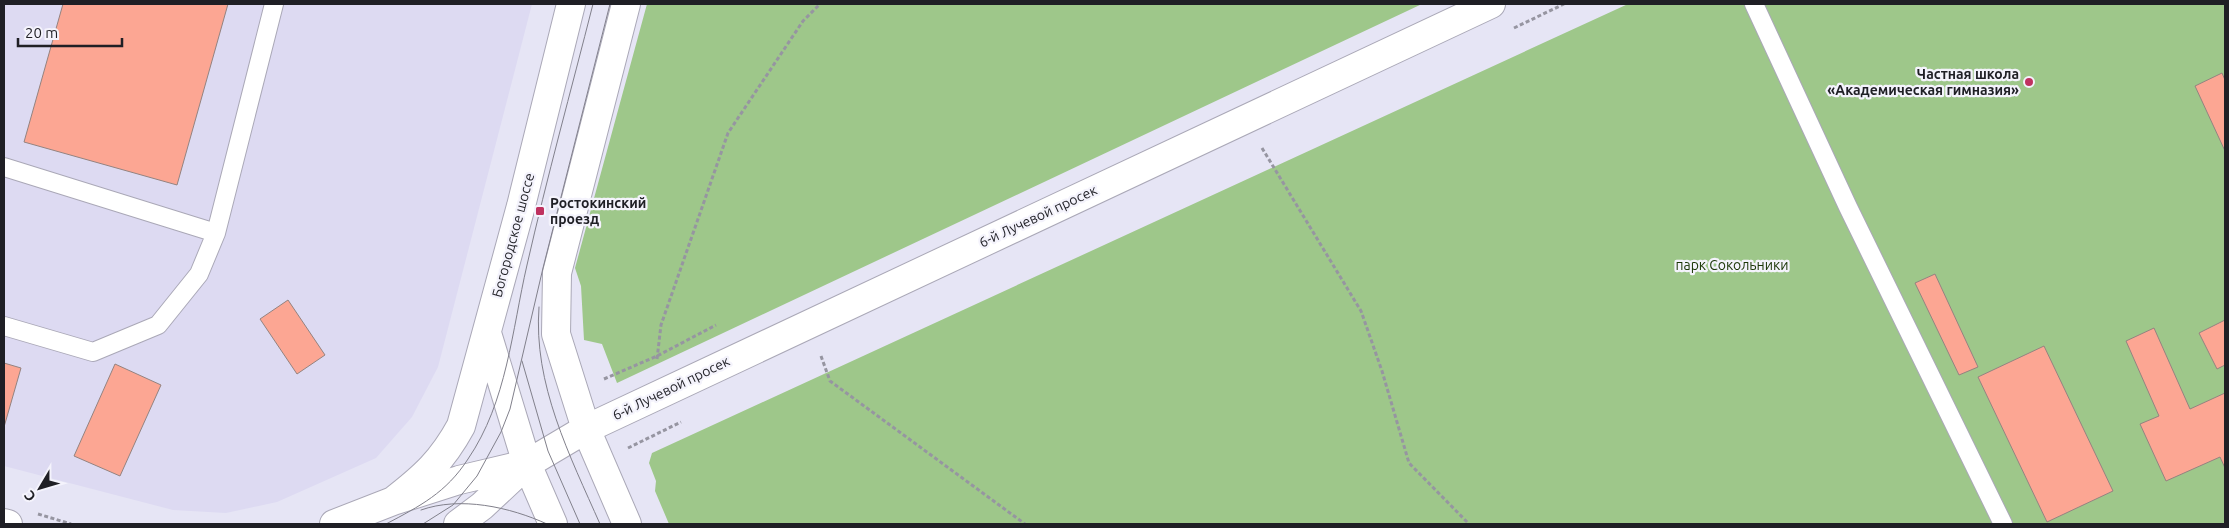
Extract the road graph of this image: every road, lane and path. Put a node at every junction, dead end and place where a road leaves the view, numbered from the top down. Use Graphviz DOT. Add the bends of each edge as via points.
graph roads {
  1 [pos="274,4"];
  2 [pos="571,4"];
  3 [pos="626,4"];
  4 [pos="820,4"];
  5 [pos="1490,4"];
  6 [pos="1754,4"];
  7 [pos="1262,147"];
  8 [pos="4,167"];
  9 [pos="216,233"];
  10 [pos="716,325"];
  11 [pos="4,326"];
  12 [pos="487,333"];
  13 [pos="657,356"];
  14 [pos="821,356"];
  15 [pos="574,393"];
  16 [pos="651,397"];
  17 [pos="586,429"];
  18 [pos="527,464"];
  19 [pos="392,501"];
  20 [pos="4,523"];
  21 [pos="8,524"];
  22 [pos="334,524"];
  23 [pos="458,524"];
  24 [pos="553,524"];
  25 [pos="627,524"];
  26 [pos="1025,524"];
  27 [pos="1469,524"];
  28 [pos="2002,524"];
  1 -- 9 [label="lane"];
  2 -- 12 [label="main road, Богородское шоссе"];
  3 -- 15 [label="main road" via="557,273 556,334"];
  4 -- 13 [label="path" via="803,21 728,133 660,325"];
  5 -- 16 [label="main road, 6-й Лучевой просек"];
  6 -- 28 [label="lane" via="1848,207"];
  7 -- 27 [label="path" via="1361,311 1409,464"];
  8 -- 9 [label="lane"];
  9 -- 11 [label="lane" via="199,274 158,325 93,352"];
  10 -- 13 [label="path"];
  12 -- 18 [label="main road"];
  12 -- 19 [label="main road, Богородское шоссе" via="461,426 447,451 418,481"];
  13 -- 15 [label="path"];
  13 -- 16 [label="path"];
  14 -- 26 [label="path" via="830,381"];
  15 -- 17 [label="main road"];
  16 -- 17 [label="main road, 6-й Лучевой просек"];
  17 -- 18 [label="main road, 6-й Лучевой просек"];
  17 -- 25 [label="main road"];
  18 -- 19 [label="main road" via="459,480"];
  18 -- 23 [label="main road"];
  18 -- 24 [label="main road"];
  19 -- 22 [label="main road"];
  20 -- 21 [label="main road"];
}
